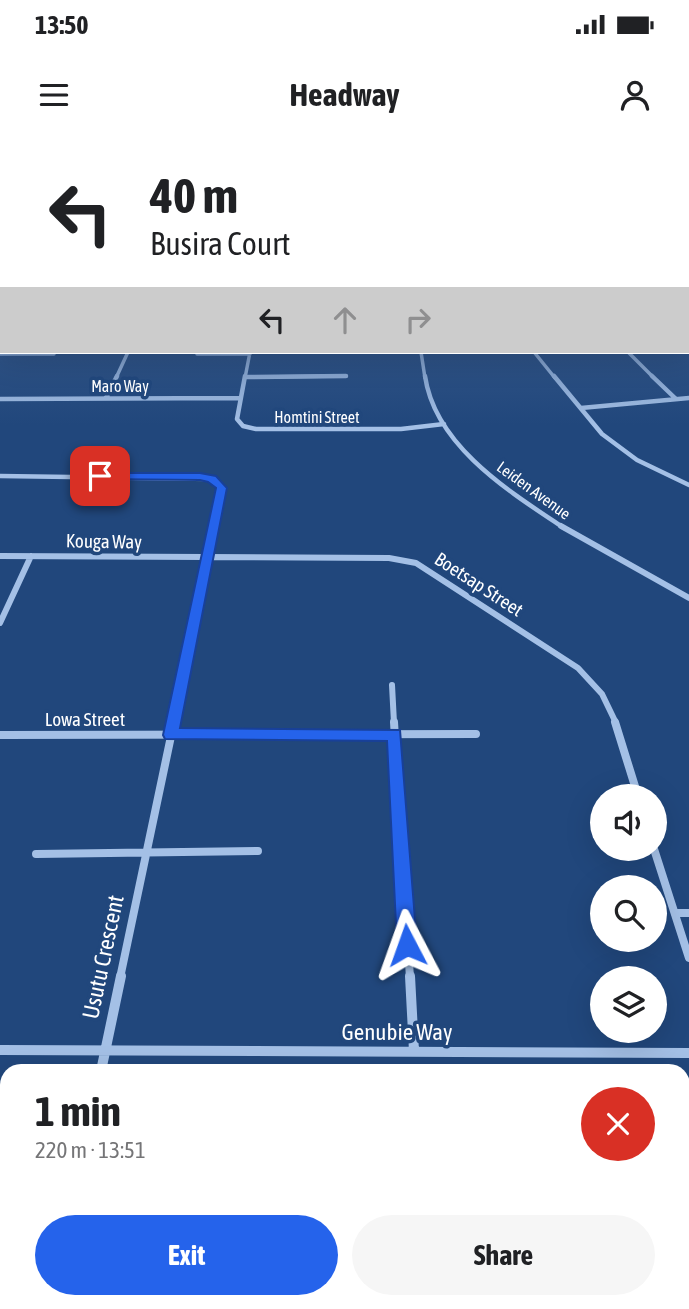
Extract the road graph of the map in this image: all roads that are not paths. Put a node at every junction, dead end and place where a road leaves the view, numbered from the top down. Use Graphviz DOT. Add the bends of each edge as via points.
graph roads {
  1 [pos="127,354"];
  2 [pos="250,354"];
  3 [pos="421,354"];
  4 [pos="536,354"];
  5 [pos="630,354"];
  6 [pos="346,376"];
  7 [pos="245,377"];
  8 [pos="106,398"];
  9 [pos="241,398"];
  10 [pos="689,398"];
  11 [pos="0,399"];
  12 [pos="676,399"];
  13 [pos="581,408"];
  14 [pos="444,424"];
  15 [pos="0,476"];
  16 [pos="689,485"];
  17 [pos="0,556"];
  18 [pos="31,556"];
  19 [pos="208,558"];
  20 [pos="689,598"];
  21 [pos="0,623"];
  22 [pos="392,685"];
  23 [pos="395,734"];
  24 [pos="476,734"];
  25 [pos="0,735"];
  26 [pos="171,735"];
  27 [pos="634,784"];
  28 [pos="258,850"];
  29 [pos="146,852"];
  30 [pos="36,854"];
  31 [pos="658,861"];
  32 [pos="675,913"];
  33 [pos="689,913"];
  34 [pos="689,958"];
  35 [pos="0,1050"];
  36 [pos="105,1051"];
  37 [pos="414,1051"];
  38 [pos="689,1053"];
  39 [pos="102,1064"];
  1 -- 8 [label="street"];
  2 -- 7 [label="street, Homtini Street"];
  3 -- 14 [label="street, Leiden Avenue" via="426,387"];
  4 -- 13 [label="street"];
  5 -- 12 [label="street"];
  6 -- 7 [label="street"];
  7 -- 9 [label="street, Homtini Street"];
  8 -- 9 [label="street, Maro Way"];
  8 -- 11 [label="street, Maro Way"];
  9 -- 14 [label="street, Homtini Street" via="237,421 256,429 401,429"];
  10 -- 12 [label="street"];
  12 -- 13 [label="street"];
  13 -- 16 [label="street" via="617,446"];
  14 -- 20 [label="street, Leiden Avenue" via="472,458 514,495"];
  15 -- 19 [label="street, Usutu Crescent" via="212,479 221,492"];
  17 -- 18 [label="street, Kouga Way"];
  18 -- 19 [label="street, Kouga Way"];
  18 -- 21 [label="street"];
  19 -- 26 [label="street, Usutu Crescent"];
  19 -- 27 [label="street, Boetsap Street" via="389,558 424,567 596,683 609,703"];
  22 -- 23 [label="street"];
  23 -- 24 [label="street, Lowa Street"];
  23 -- 26 [label="street, Lowa Street"];
  23 -- 37 [label="street"];
  25 -- 26 [label="street, Lowa Street"];
  26 -- 29 [label="street, Usutu Crescent"];
  28 -- 29 [label="street"];
  29 -- 30 [label="street"];
  29 -- 36 [label="street, Usutu Crescent"];
  31 -- 32 [label="street"];
  32 -- 33 [label="street"];
  32 -- 34 [label="street"];
  35 -- 36 [label="street, Genubie Way"];
  36 -- 37 [label="street, Genubie Way"];
  36 -- 39 [label="street, Usutu Crescent"];
  37 -- 38 [label="street, Genubie Way"];
}
